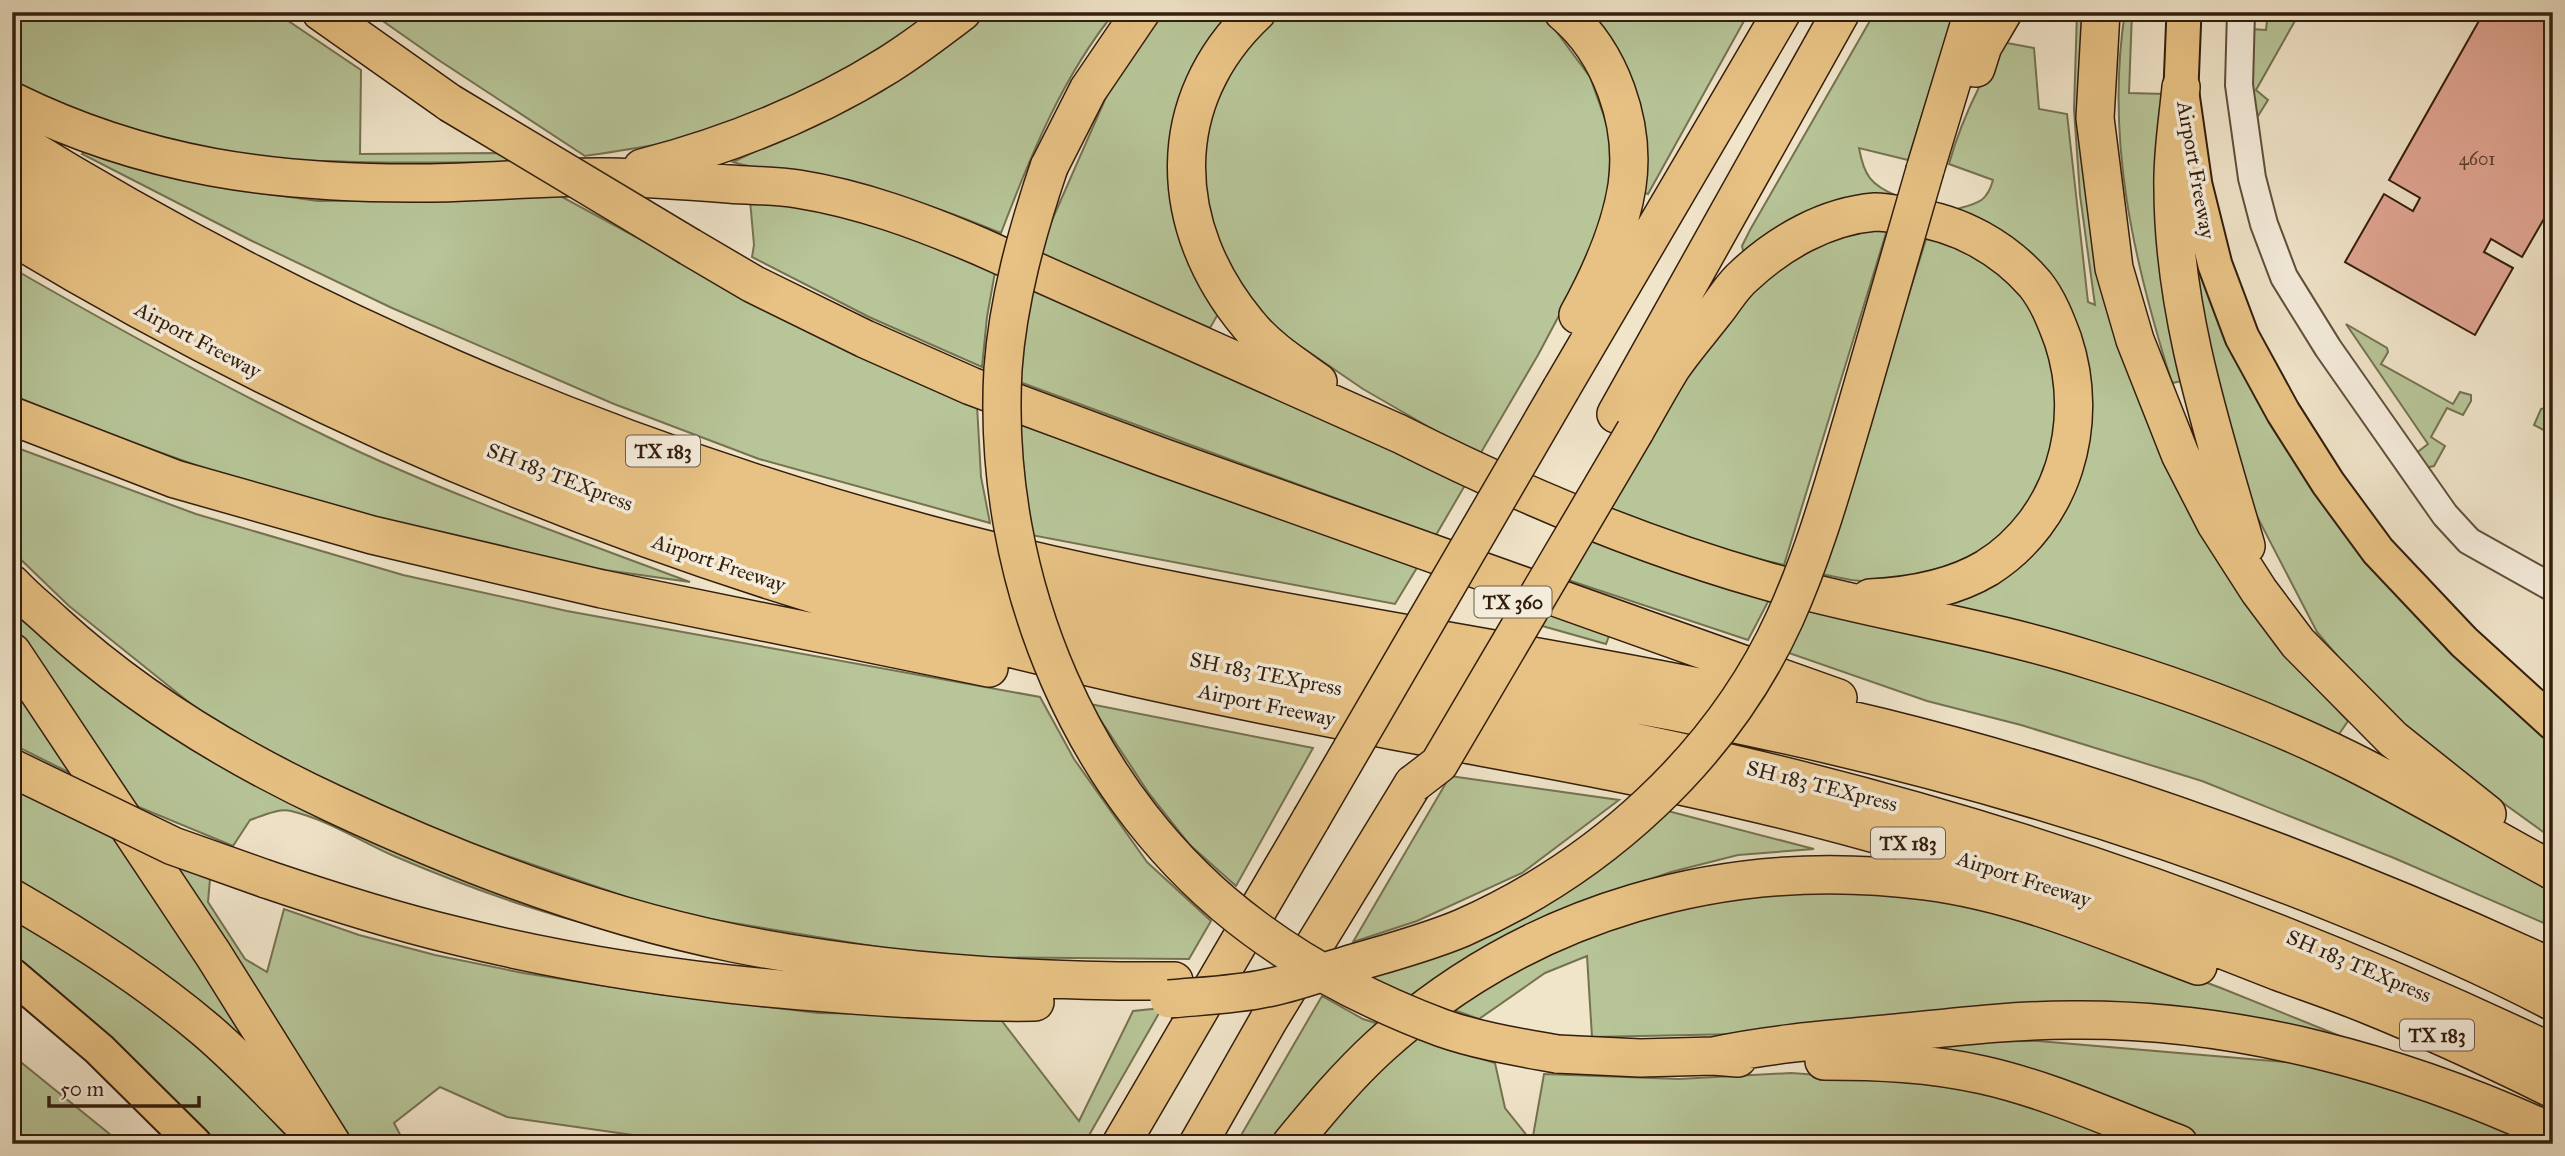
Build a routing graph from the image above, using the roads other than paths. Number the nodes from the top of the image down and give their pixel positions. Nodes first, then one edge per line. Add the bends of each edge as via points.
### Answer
1 (299, 12) edge
2 (321, 12) edge
3 (962, 12) edge
4 (1141, 12) edge
5 (1257, 12) edge
6 (1563, 12) edge
7 (1782, 12) edge
8 (1842, 12) edge
9 (1973, 12) edge
10 (2003, 12) edge
11 (2101, 12) edge
12 (2184, 12) edge
13 (2241, 12) edge
14 (400, 70) junction
15 (2181, 87) junction
16 (12, 101) edge
17 (1941, 116) junction
18 (12, 138) edge
19 (12, 177) edge
20 (606, 177) junction
21 (12, 206) edge
22 (12, 236) edge
23 (1552, 385) junction
24 (12, 416) edge
25 (1624, 426) junction
26 (1400, 434) junction
27 (12, 584) edge
28 (2553, 588) edge
29 (2259, 591) junction
30 (1830, 598) junction
31 (12, 652) edge
32 (1276, 708) junction
33 (2553, 723) edge
34 (2013, 763) junction
35 (12, 768) edge
36 (2553, 861) edge
37 (2553, 871) edge
38 (12, 898) edge
39 (2553, 968) edge
40 (12, 975) edge
41 (2318, 987) junction
42 (1029, 991) junction
43 (2553, 1002) edge
44 (2553, 1053) edge
45 (1713, 1056) junction
46 (2553, 1089) edge
47 (2553, 1133) edge
48 (195, 1144) edge
49 (322, 1144) edge
50 (332, 1144) edge
51 (1121, 1144) edge
52 (1198, 1144) edge
53 (1291, 1144) edge
54 (2179, 1144) edge

1 - 14 highway
2 - 14 highway
3 - 20 highway via 890,64 768,128 702,152
4 - 45 highway, bridge via 1088,90 1049,167 1030,223 1003,367 1002,436 1025,582 1074,714 1151,829 1201,883 1253,927 1312,967 1378,1002 1499,1044 1557,1054
5 - 26 highway via 1221,53 1190,119 1185,176 1201,249 1223,292 1249,327 1291,363
6 - 23 highway via 1608,70 1626,127 1628,166 1608,255
7 - 23 highway, TX 360
8 - 25 highway, TX 360
9 - 17 highway
10 - 17 highway via 1983,46 1972,82
11 - 29 highway via 2095,118 2114,268 2135,340 2180,454 2216,524
12 - 15 main road, Airport Freeway
13 - 28 lane via 2239,85 2252,178 2284,277 2445,515 2469,541
14 - 34 highway, bridge via 753,284 971,386
15 - 29 highway via 2172,186 2184,317 2204,404
15 - 33 main road, Airport Freeway via 2194,185 2215,265 2242,338 2283,412 2378,551 2464,642
16 - 20 highway via 102,139 169,159 246,174 422,183
17 - 42 highway, bridge via 1838,468 1797,590 1770,649 1721,724 1633,820 1524,897 1458,929 1303,978 1267,988 1169,999
18 - 34 highway, TX 183 via 151,219 355,324 552,409 827,506 1075,570 1776,704
19 - 43 highway, SH 183 TEXpress via 172,269 327,347 502,424 691,496 916,565 1052,599 1672,711 1983,784 2266,876 2442,948
20 - 26 highway via 797,189 918,220
21 - 44 highway, SH 183 TEXpress via 155,289 309,368 477,445 669,520 956,607 1164,654 1707,757 1922,811 2219,909 2402,982
22 - 32 highway, Airport Freeway / TX 183 via 156,319 320,403 453,463 620,529 917,624
23 - 51 highway, TX 360, bridge via 1479,530
24 - 32 highway via 175,480 372,535 602,589 1119,696
25 - 30 highway via 1742,277 1779,247 1813,229 1877,212 1917,218 1951,226 2011,261 2036,285 2055,317 2075,388 2074,428 2055,492 2017,544 1959,582 1917,594
25 - 52 highway, TX 360
26 - 30 highway via 1615,532
27 - 42 highway via 81,648 147,699 213,741 296,786 460,860 612,911 733,943 954,974
29 - 36 highway via 2298,643 2393,739
30 - 37 highway via 2087,659 2245,714 2350,761
31 - 50 highway via 228,977
32 - 41 highway, Airport Freeway / TX 183 via 1667,783 1815,818 2059,889
34 - 39 highway, TX 183 via 2171,813 2329,871
35 - 42 highway, bridge via 173,846 266,880 453,935 557,958 665,976 948,1002
38 - 49 highway via 161,994 243,1064
40 - 48 main road via 99,1049
41 - 46 highway, Airport Freeway / TX 183 via 2374,1007
41 - 53 highway via 2252,987 2059,914 1925,881 1800,875 1705,884 1644,899 1568,926 1502,957 1438,998 1380,1046
45 - 47 highway via 1763,1046 1998,1023 2165,1024 2263,1038 2372,1066
45 - 54 highway via 1872,1061 1964,1071 2020,1085

